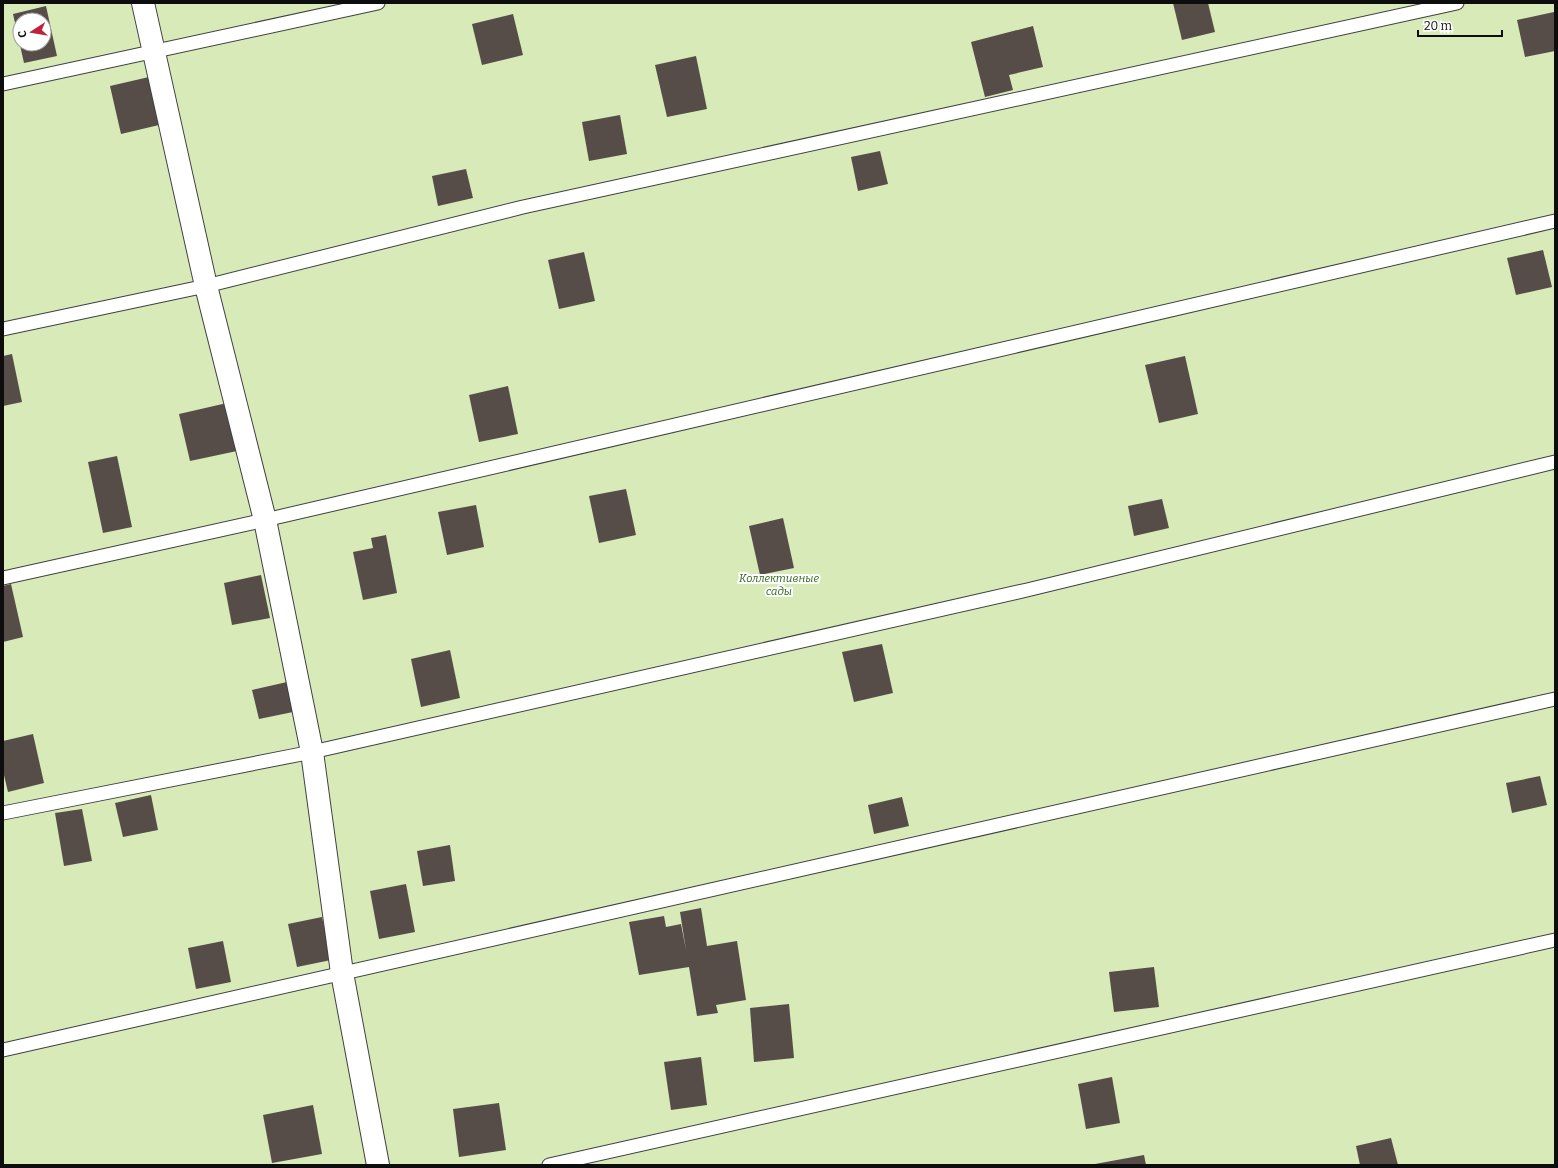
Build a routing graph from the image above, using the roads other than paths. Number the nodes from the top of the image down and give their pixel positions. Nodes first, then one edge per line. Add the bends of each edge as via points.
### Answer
1 (143, 3) edge
2 (378, 3) edge
3 (1457, 3) edge
4 (154, 51) junction
5 (3, 84) edge
6 (1555, 221) edge
7 (206, 286) junction
8 (3, 329) edge
9 (1555, 462) edge
10 (265, 520) junction
11 (3, 578) edge
12 (1555, 699) edge
13 (312, 752) junction
14 (3, 813) edge
15 (1555, 940) edge
16 (342, 973) junction
17 (3, 1050) edge
18 (378, 1165) edge
19 (549, 1165) edge

1 - 4 street
2 - 4 lane
3 - 7 lane via 523,207
4 - 5 lane
4 - 7 street
6 - 10 lane
7 - 8 lane
7 - 10 street
9 - 13 lane via 1027,590
10 - 11 lane
10 - 13 street
12 - 16 lane
13 - 14 lane
13 - 16 street
15 - 19 lane
16 - 17 lane
16 - 18 street

